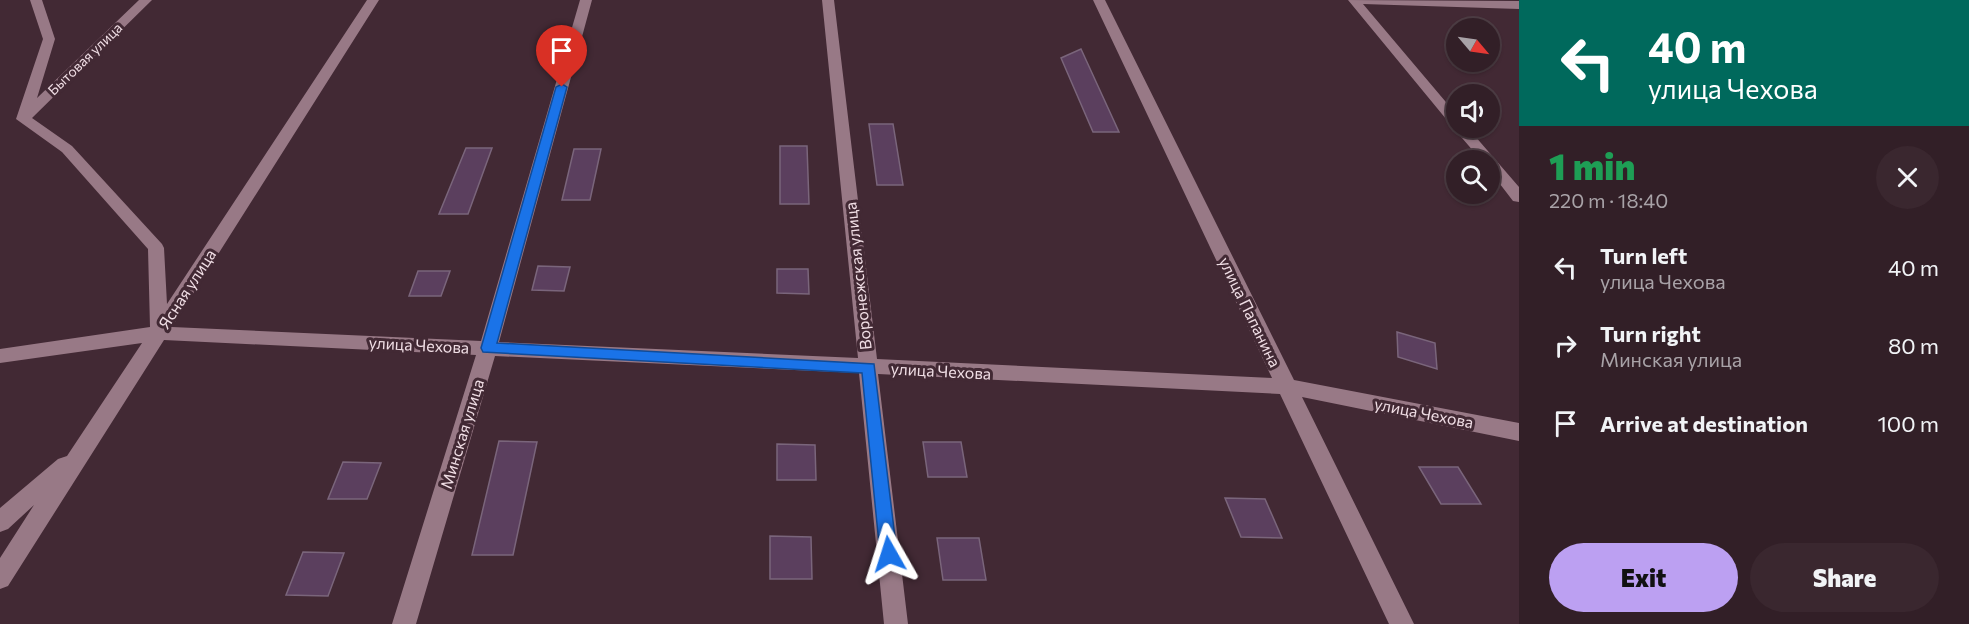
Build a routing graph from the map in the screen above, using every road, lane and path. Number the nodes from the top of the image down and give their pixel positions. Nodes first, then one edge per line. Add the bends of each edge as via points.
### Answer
1 (36, 0) edge
2 (146, 0) edge
3 (373, 0) edge
4 (586, 0) edge
5 (828, 0) edge
6 (1099, 0) edge
7 (1354, 0) edge
8 (1361, 0) edge
9 (1505, 4) junction
10 (1519, 5) edge
11 (1519, 17) edge
12 (1446, 110) edge
13 (23, 119) junction
14 (1469, 138) edge
15 (1480, 150) edge
16 (1500, 171) edge
17 (1512, 181) edge
18 (1519, 197) edge
19 (159, 333) junction
20 (488, 348) junction
21 (0, 356) edge
22 (868, 368) junction
23 (1285, 386) junction
24 (1519, 432) edge
25 (83, 450) junction
26 (0, 522) edge
27 (0, 578) edge
28 (404, 624) edge
29 (896, 624) edge
30 (1402, 624) edge

1 - 13 street via 49,39
2 - 13 street, Бытовая улица
3 - 19 street, Ясная улица
4 - 20 street, Минская улица
5 - 22 street, Воронежская улица
6 - 23 street, улица Папанина
7 - 12 street
8 - 9 street
9 - 10 street
9 - 11 street
13 - 19 street via 67,149 156,248
14 - 15 street
16 - 17 street
17 - 18 street
19 - 20 street, улица Чехова
19 - 21 street, улица Чехова
19 - 25 street, Ясная улица
20 - 22 street, улица Чехова
20 - 28 street, Минская улица
22 - 23 street, улица Чехова
22 - 29 street, Воронежская улица
23 - 24 street, улица Чехова
23 - 30 street, улица Папанина
25 - 26 street
25 - 27 street, Ясная улица

